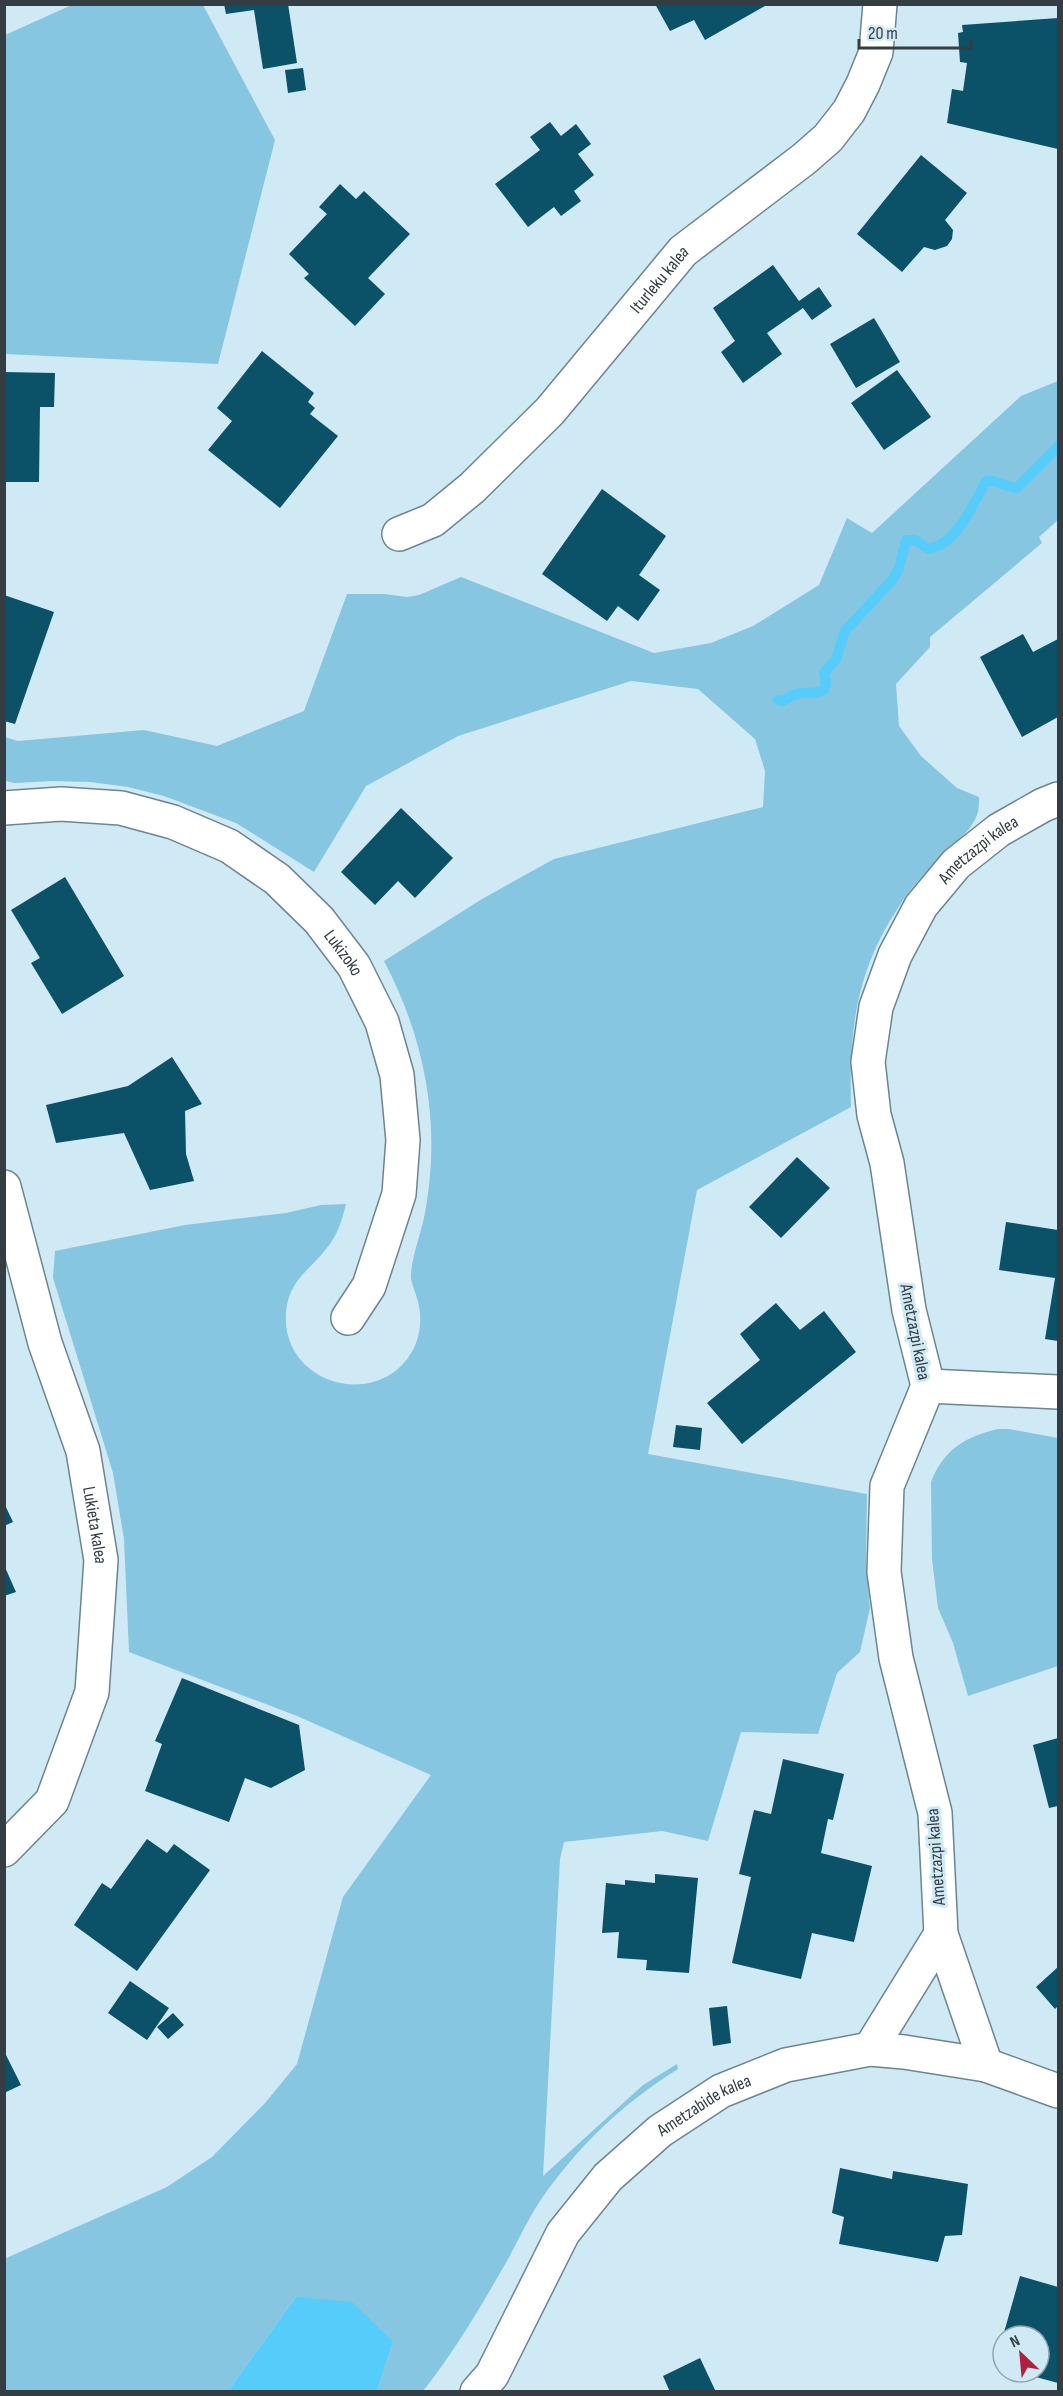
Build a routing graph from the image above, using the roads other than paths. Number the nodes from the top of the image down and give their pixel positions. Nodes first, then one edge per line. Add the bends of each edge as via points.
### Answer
1 (880, 4) edge
2 (399, 534) dead end
3 (1059, 799) edge
4 (4, 808) edge
5 (4, 1187) edge
6 (348, 1318) dead end
7 (928, 1386) junction
8 (1059, 1392) edge
9 (4, 1850) edge
10 (941, 1934) junction
11 (870, 2049) junction
12 (986, 2065) junction
13 (1059, 2091) edge
14 (477, 2391) edge

1 - 2 street, Iturleku kalea via 876,52 849,111 828,138 683,251 550,411 472,488 433,520
3 - 7 street, Ametzazpi kalea via 999,830 956,864 921,906 894,955 876,1007 868,1062 874,1115 887,1163 909,1310
4 - 6 street, Lukizoko via 61,804 121,808 173,822 229,846 278,879 319,920 354,966 382,1022 397,1075 403,1140 399,1194 369,1286
5 - 9 street, Lukieta kalea via 45,1343 83,1451 101,1560 92,1692 52,1801
7 - 8 street
7 - 10 street, Ametzazpi kalea via 887,1486 884,1572 896,1658 935,1813
10 - 11 street
10 - 12 street, Ametzazpi kalea
11 - 12 street, Ametzabide kalea
11 - 14 street, Ametzabide kalea via 786,2065 721,2091 660,2130 608,2176 563,2233 492,2375
12 - 13 street, Ametzabide kalea

